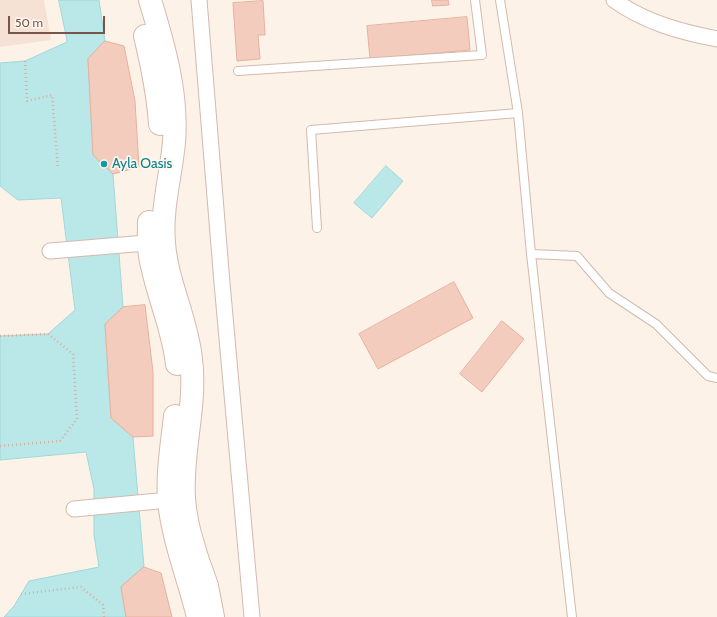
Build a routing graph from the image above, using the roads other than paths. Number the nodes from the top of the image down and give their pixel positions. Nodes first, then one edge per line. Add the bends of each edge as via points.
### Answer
1 (135, 0) edge
2 (150, 0) edge
3 (200, 0) edge
4 (475, 0) edge
5 (500, 0) edge
6 (614, 0) edge
7 (717, 39) edge
8 (238, 71) dead end
9 (518, 112) junction
10 (317, 228) dead end
11 (148, 243) junction
12 (50, 251) dead end
13 (531, 254) junction
14 (717, 378) edge
15 (170, 500) junction
16 (74, 509) dead end
17 (198, 617) edge
18 (213, 617) edge
19 (252, 617) edge
20 (572, 617) edge

1 - 11 street via 151,58 159,102 159,148
2 - 11 street via 168,64 174,104 174,141 163,221
3 - 19 street
4 - 8 lane via 482,55
5 - 9 lane
6 - 7 street via 654,22 686,33
9 - 10 lane via 311,130
9 - 13 lane
11 - 12 street
11 - 15 street via 153,272 174,344 178,374 169,468
13 - 14 lane via 577,256 609,293 656,324 708,376
13 - 20 lane
15 - 16 street
15 - 17 street via 174,527
15 - 18 street via 192,542

